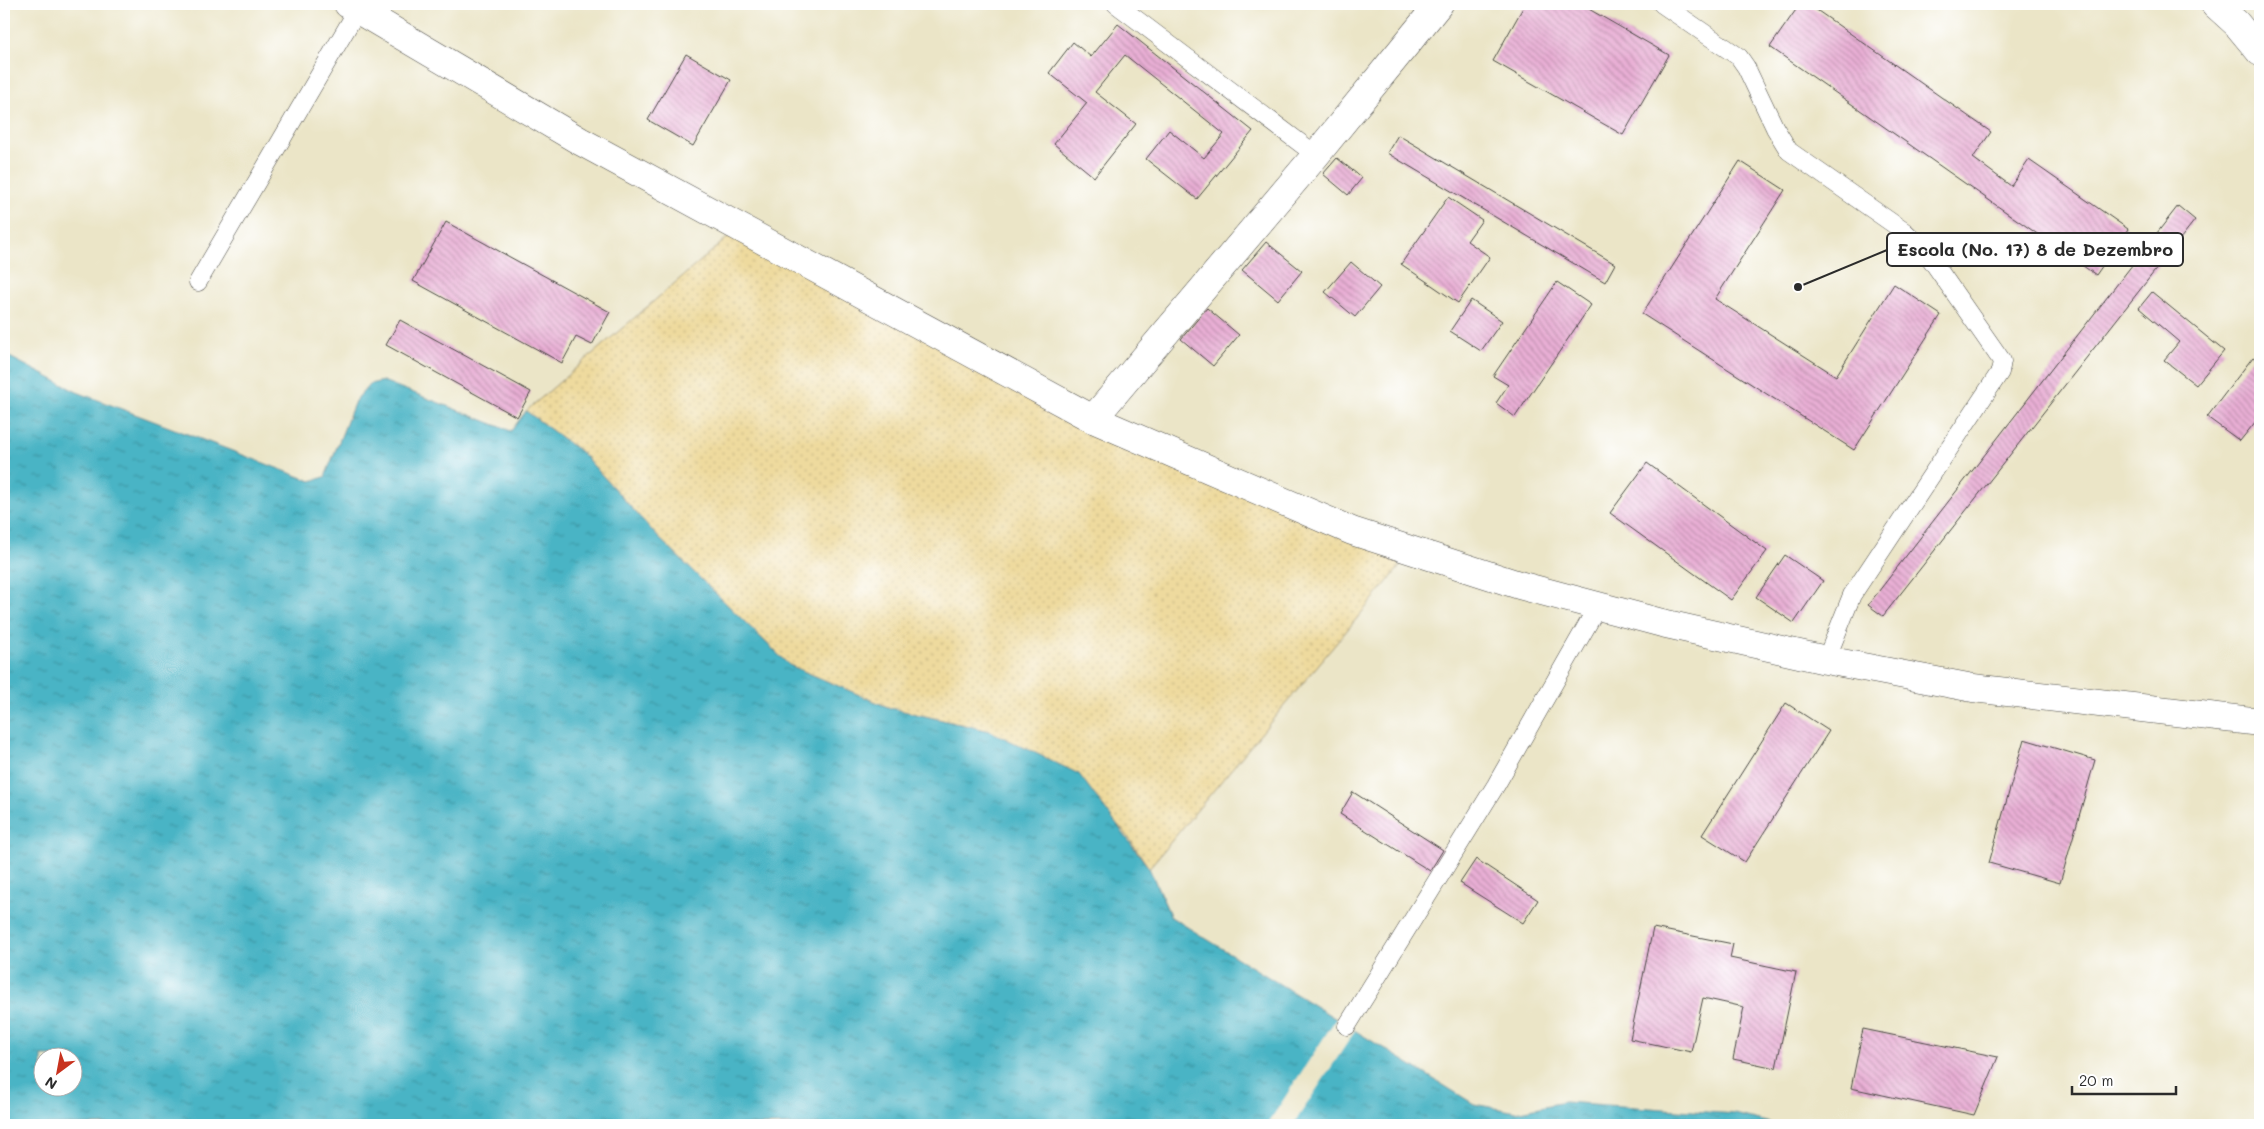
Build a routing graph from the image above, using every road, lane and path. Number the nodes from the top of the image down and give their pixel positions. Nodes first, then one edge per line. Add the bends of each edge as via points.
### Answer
1 (1116, 4) edge
2 (1439, 4) edge
3 (1662, 4) edge
4 (2215, 4) edge
5 (353, 6) edge
6 (2260, 52) edge
7 (1316, 155) junction
8 (198, 282) dead end
9 (1093, 419) junction
10 (1598, 606) junction
11 (1826, 660) junction
12 (2260, 722) edge
13 (1347, 1026) dead end

1 - 7 lane
2 - 7 street
3 - 11 lane via 1739,57 1789,151 1905,232 1926,252 2002,361 2000,372 1852,595
4 - 6 street
5 - 8 lane
5 - 9 street via 580,141
7 - 9 street
9 - 10 street via 1352,531 1519,585
10 - 11 street
10 - 13 lane via 1496,785
11 - 12 street via 1973,688

